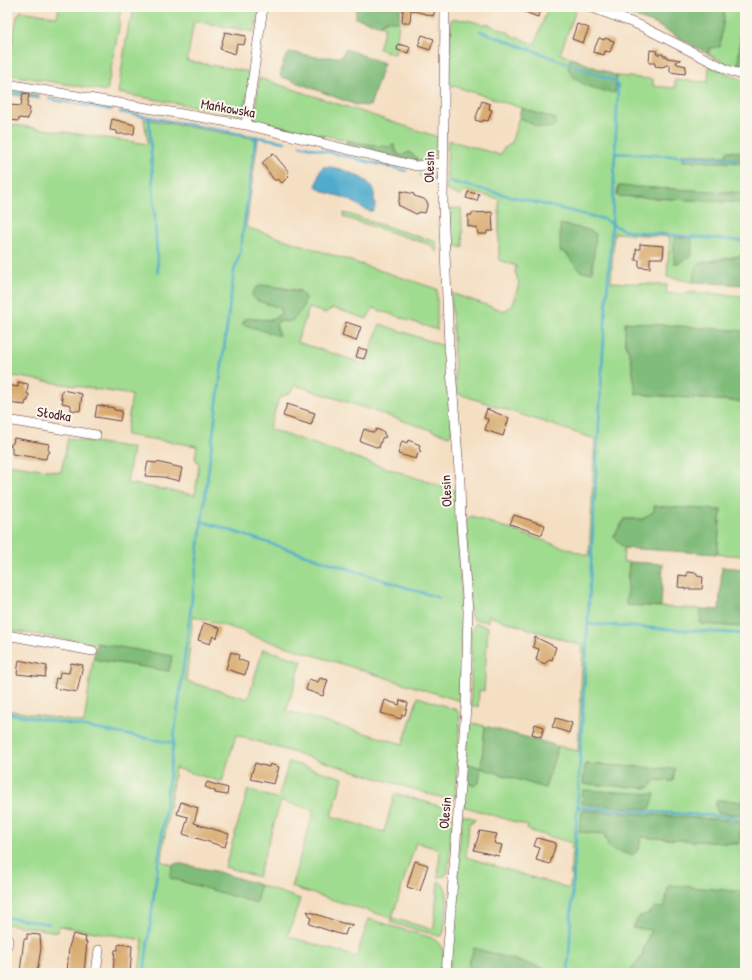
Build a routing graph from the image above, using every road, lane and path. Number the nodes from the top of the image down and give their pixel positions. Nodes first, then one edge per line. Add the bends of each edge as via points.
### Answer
1 (263, 7) edge
2 (445, 7) edge
3 (590, 7) edge
4 (745, 76) edge
5 (7, 84) edge
6 (246, 125) junction
7 (442, 163) junction
8 (7, 420) edge
9 (96, 435) dead end
10 (7, 635) edge
11 (93, 651) dead end
12 (99, 950) dead end
13 (96, 973) edge
14 (446, 973) edge

1 - 6 street
2 - 7 street, Olesin
3 - 4 street via 639,25
5 - 6 street, Mańkowska
6 - 7 street, Mańkowska via 416,166
7 - 14 street, Olesin via 449,345 468,611 466,708
8 - 9 street, Słodka
10 - 11 street
12 - 13 street

